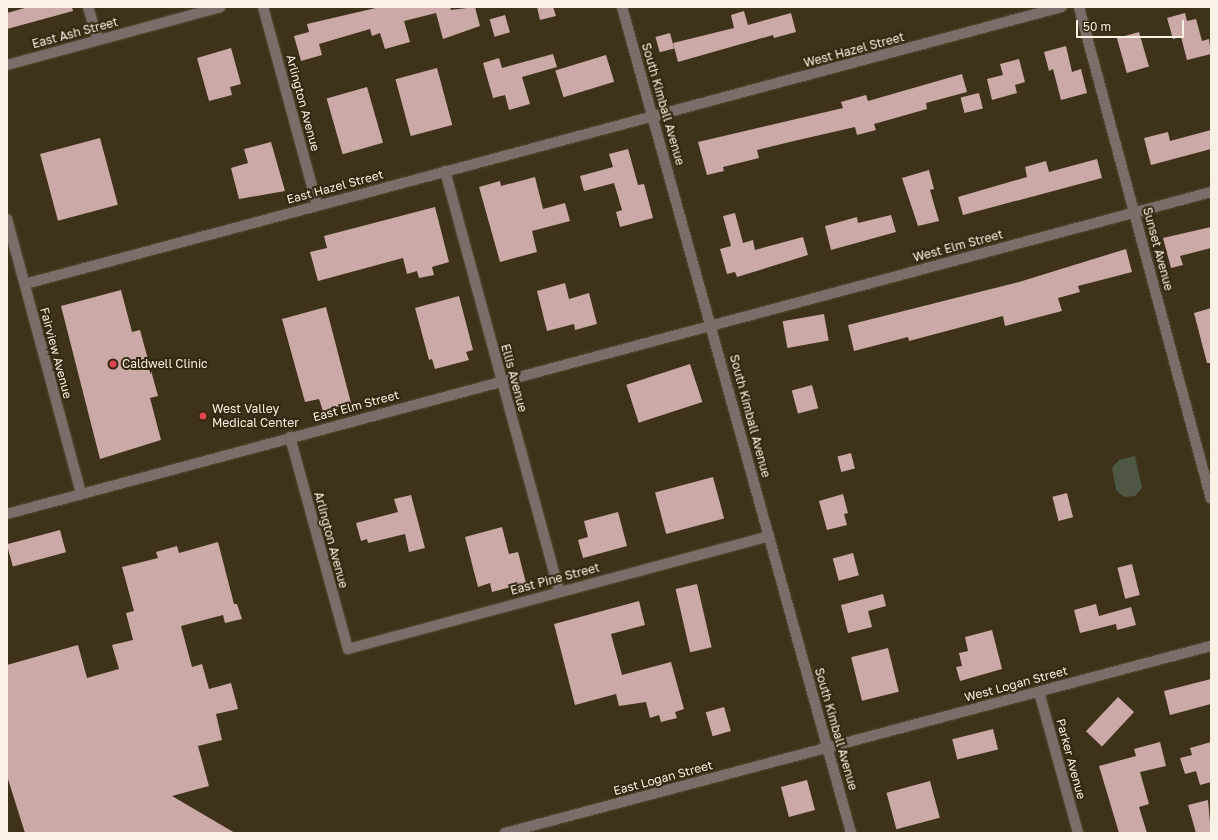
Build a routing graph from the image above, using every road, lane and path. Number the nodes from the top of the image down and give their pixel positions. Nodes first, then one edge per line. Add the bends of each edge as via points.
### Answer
1 (88, 7) edge
2 (220, 7) edge
3 (263, 7) edge
4 (622, 7) edge
5 (1062, 7) edge
6 (1079, 7) edge
7 (98, 40) junction
8 (7, 65) edge
9 (653, 117) junction
10 (445, 171) junction
11 (1211, 192) edge
12 (317, 205) junction
13 (1134, 212) junction
14 (7, 219) edge
15 (25, 284) junction
16 (712, 326) junction
17 (501, 380) junction
18 (290, 437) junction
19 (81, 494) junction
20 (1211, 499) edge
21 (7, 514) edge
22 (769, 536) junction
23 (559, 592) junction
24 (1211, 646) edge
25 (348, 649) joint
26 (1039, 692) junction
27 (828, 748) junction
28 (505, 833) edge
29 (851, 833) edge
30 (1078, 833) edge

1 - 7 street
2 - 7 street, East Ash Street
3 - 12 street, Arlington Avenue
4 - 9 street, South Kimball Avenue
5 - 9 street, West Hazel Street
6 - 13 street, Sunset Avenue
7 - 8 street, East Ash Street
9 - 10 street, East Hazel Street
9 - 16 street, South Kimball Avenue
10 - 12 street, East Hazel Street
10 - 17 street, Ellis Avenue
11 - 13 street, West Elm Street
12 - 15 street, East Hazel Street
13 - 16 street, West Elm Street
13 - 20 street, Sunset Avenue
14 - 15 street, Fairview Avenue
15 - 19 street, Fairview Avenue
16 - 17 street, East Elm Street
16 - 22 street, South Kimball Avenue
17 - 18 street, East Elm Street
17 - 23 street, Ellis Avenue
18 - 19 street, East Elm Street
18 - 25 street, Arlington Avenue
19 - 21 street, East Elm Street
22 - 23 street, East Pine Street
22 - 27 street, South Kimball Avenue
23 - 25 street, East Pine Street
24 - 26 street, West Logan Street
26 - 27 street, West Logan Street
26 - 30 street, Parker Avenue
27 - 28 street, East Logan Street
27 - 29 street, South Kimball Avenue

